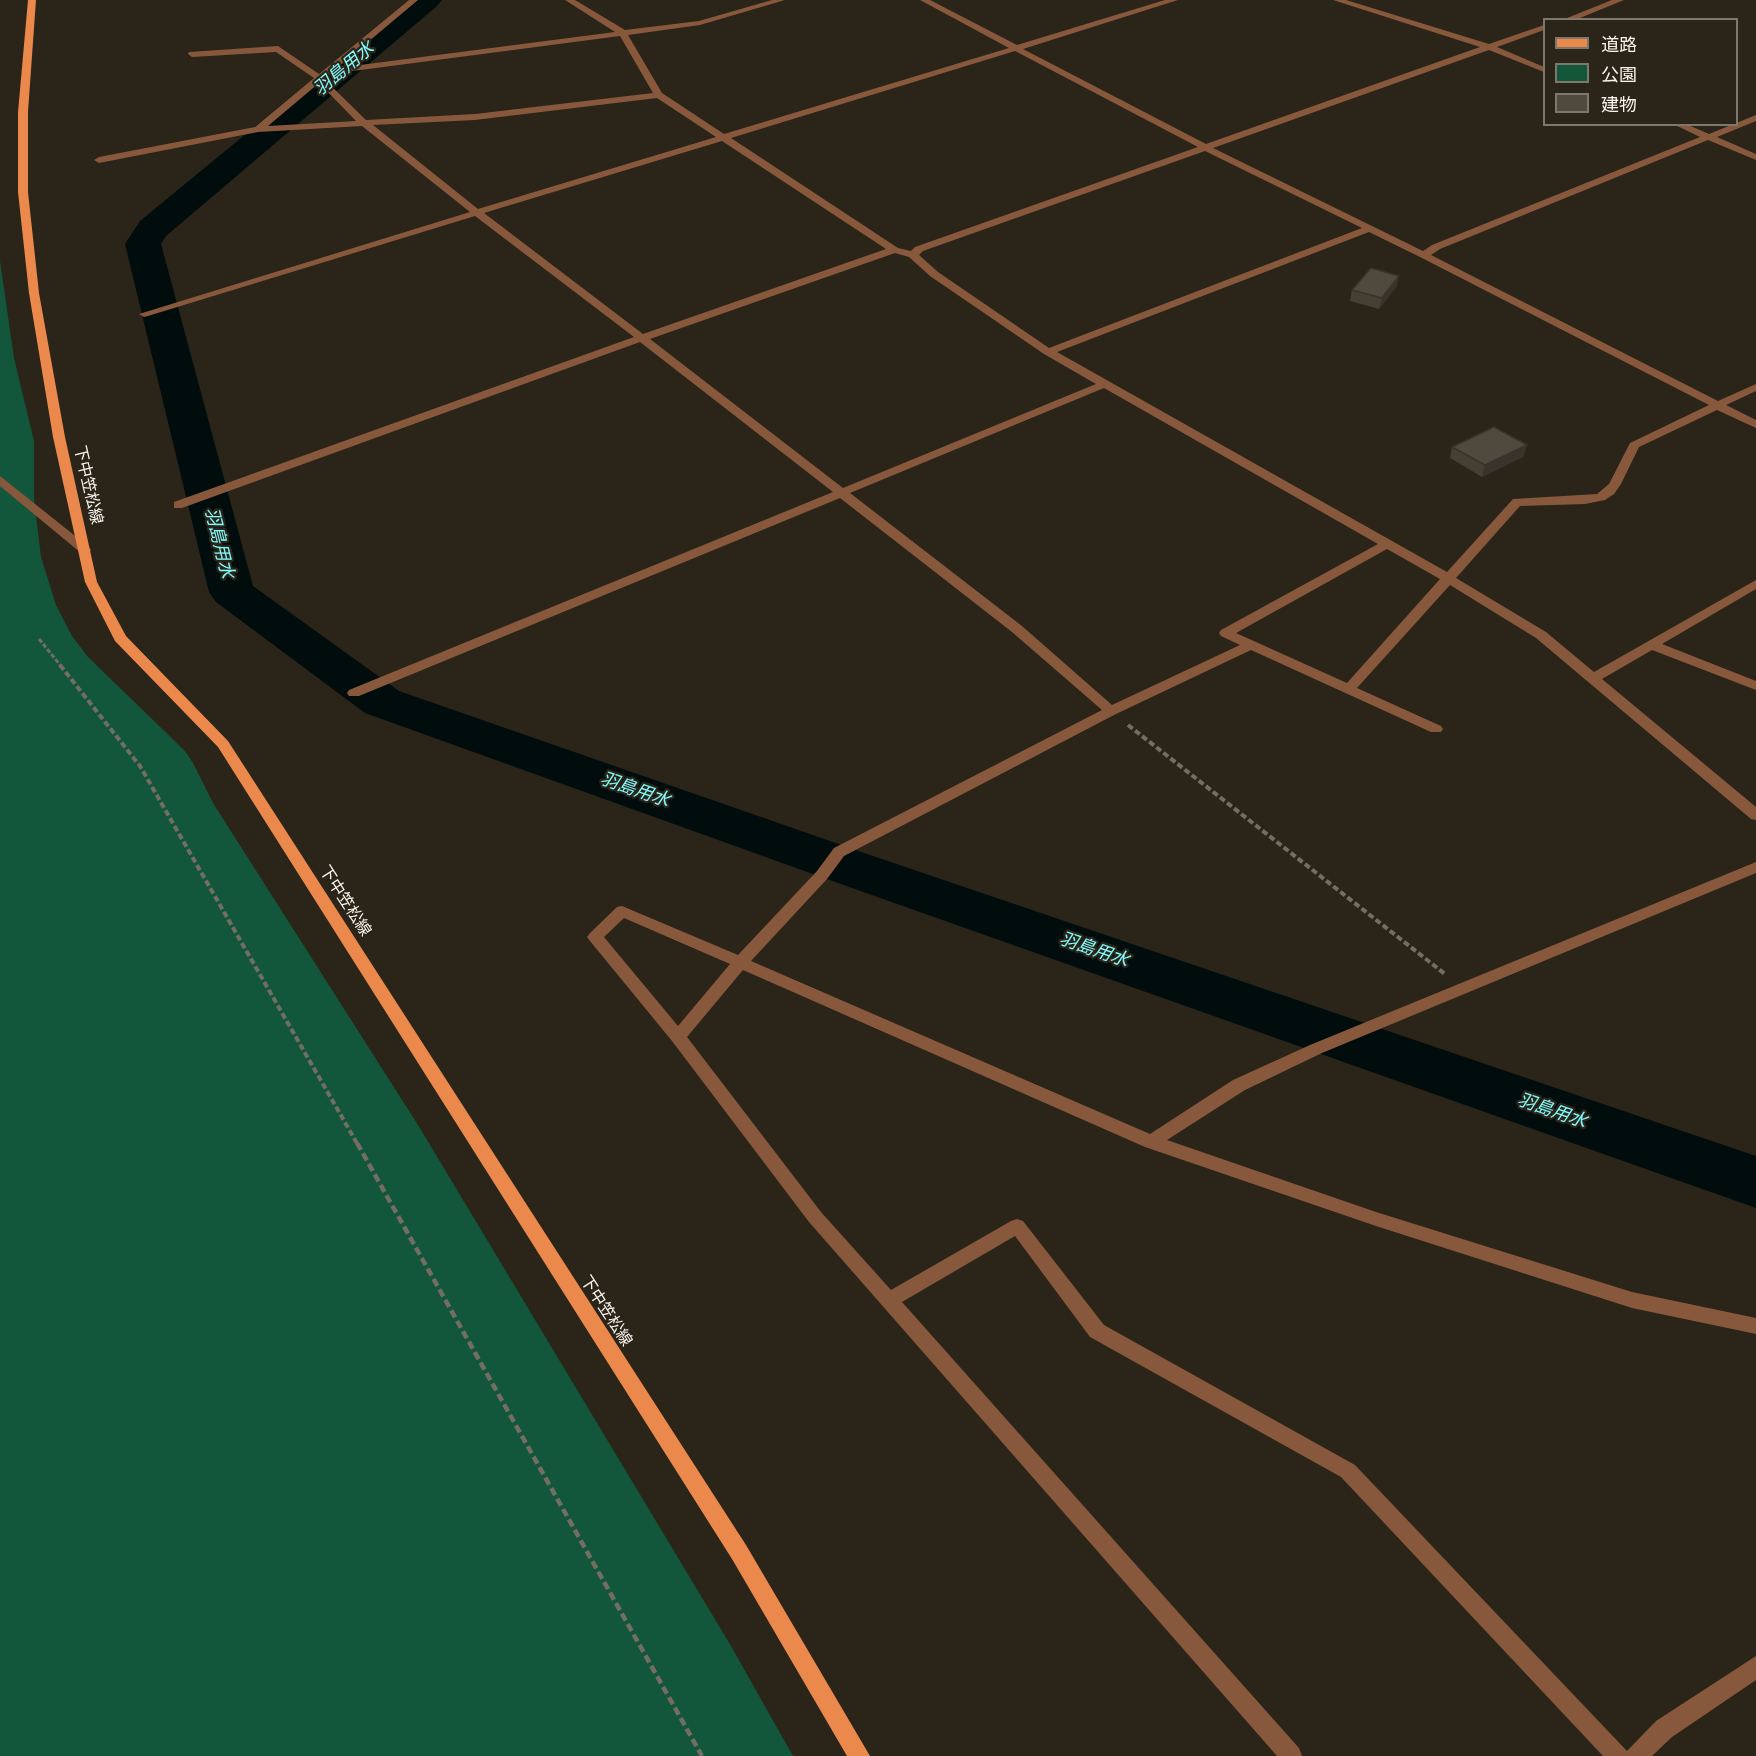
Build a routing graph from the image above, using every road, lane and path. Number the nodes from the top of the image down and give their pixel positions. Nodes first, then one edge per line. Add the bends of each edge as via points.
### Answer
1 (32, 0) edge
2 (414, 0) edge
3 (569, 0) edge
4 (781, 0) edge
5 (924, 0) edge
6 (1174, 0) edge
7 (1337, 0) edge
8 (1620, 0) edge
9 (1571, 18) edge
10 (1543, 28) edge
11 (623, 33) junction
12 (1014, 47) junction
13 (1490, 47) junction
14 (192, 54) dead end
15 (1543, 69) edge
16 (322, 75) junction
17 (659, 95) junction
18 (1756, 118) edge
19 (365, 124) junction
20 (1738, 125) edge
21 (1682, 126) edge
22 (1736, 126) edge
23 (259, 129) junction
24 (724, 137) junction
25 (1708, 137) junction
26 (1205, 147) junction
27 (1756, 157) edge
28 (99, 160) dead end
29 (476, 212) junction
30 (1368, 229) junction
31 (894, 250) junction
32 (913, 255) junction
33 (1424, 255) junction
34 (144, 314) dead end
35 (642, 339) junction
36 (1048, 352) junction
37 (1103, 385) junction
38 (1756, 387) edge
39 (1719, 406) junction
40 (1756, 425) edge
41 (0, 480) edge
42 (843, 494) junction
43 (178, 505) dead end
44 (1387, 544) junction
45 (85, 550) junction
46 (1449, 579) junction
47 (1756, 584) edge
48 (39, 639) dead end
49 (1251, 645) junction
50 (1652, 645) junction
51 (1592, 679) junction
52 (1756, 686) edge
53 (1348, 690) junction
54 (354, 693) dead end
55 (1111, 711) junction
56 (1436, 729) dead end
57 (1756, 815) edge
58 (1756, 867) edge
59 (739, 964) junction
60 (1464, 989) junction
61 (678, 1037) junction
62 (1151, 1142) junction
63 (889, 1300) junction
64 (1756, 1326) edge
65 (1756, 1667) edge
66 (702, 1756) edge
67 (859, 1756) edge
68 (1291, 1756) edge
69 (1618, 1756) edge
70 (1636, 1756) edge

1 - 45 main road, 下中笠松線 via 23,112 23,192 38,315 59,437
2 - 16 street
3 - 11 street
4 - 11 street via 700,23
5 - 12 street
6 - 12 street
7 - 13 street
8 - 9 street
10 - 13 street
11 - 16 street
11 - 17 street
12 - 24 street
12 - 26 street
13 - 15 street
13 - 26 street
14 - 16 street via 278,49
16 - 19 street via 331,90
16 - 23 street
17 - 19 street via 476,117
17 - 24 street
18 - 20 street
19 - 23 street
19 - 29 street
21 - 25 street
22 - 25 street
23 - 28 street
24 - 29 street
24 - 31 street
25 - 27 street
25 - 33 street
26 - 30 street
26 - 32 street via 919,249
29 - 34 street
29 - 35 street
30 - 33 street
30 - 36 street
31 - 32 street
31 - 35 street
32 - 36 street via 934,274
33 - 39 street
35 - 42 street
35 - 43 street
36 - 37 street
37 - 42 street
37 - 44 street
38 - 39 street
39 - 40 street
39 - 46 street via 1634,444 1615,484 1601,497 1517,502
41 - 45 street
42 - 54 street
42 - 55 street via 1017,629
44 - 46 street
44 - 49 street via 1226,633
45 - 67 main road, 下中笠松線 via 91,582 120,638 223,744 739,1552
46 - 51 street via 1541,635
46 - 53 street
47 - 50 street
48 - 66 path via 140,766 436,1280
49 - 53 street
49 - 55 street
50 - 51 street
50 - 52 street
51 - 57 street
53 - 56 street
55 - 59 street via 839,852
55 - 60 path
58 - 60 street
59 - 61 street
59 - 61 street via 622,911 594,937
59 - 62 street
60 - 62 street via 1239,1085
61 - 63 street via 815,1217
62 - 64 street via 1632,1300
63 - 68 street
63 - 69 street via 1017,1226 1097,1331 1348,1471
65 - 70 street via 1664,1729

